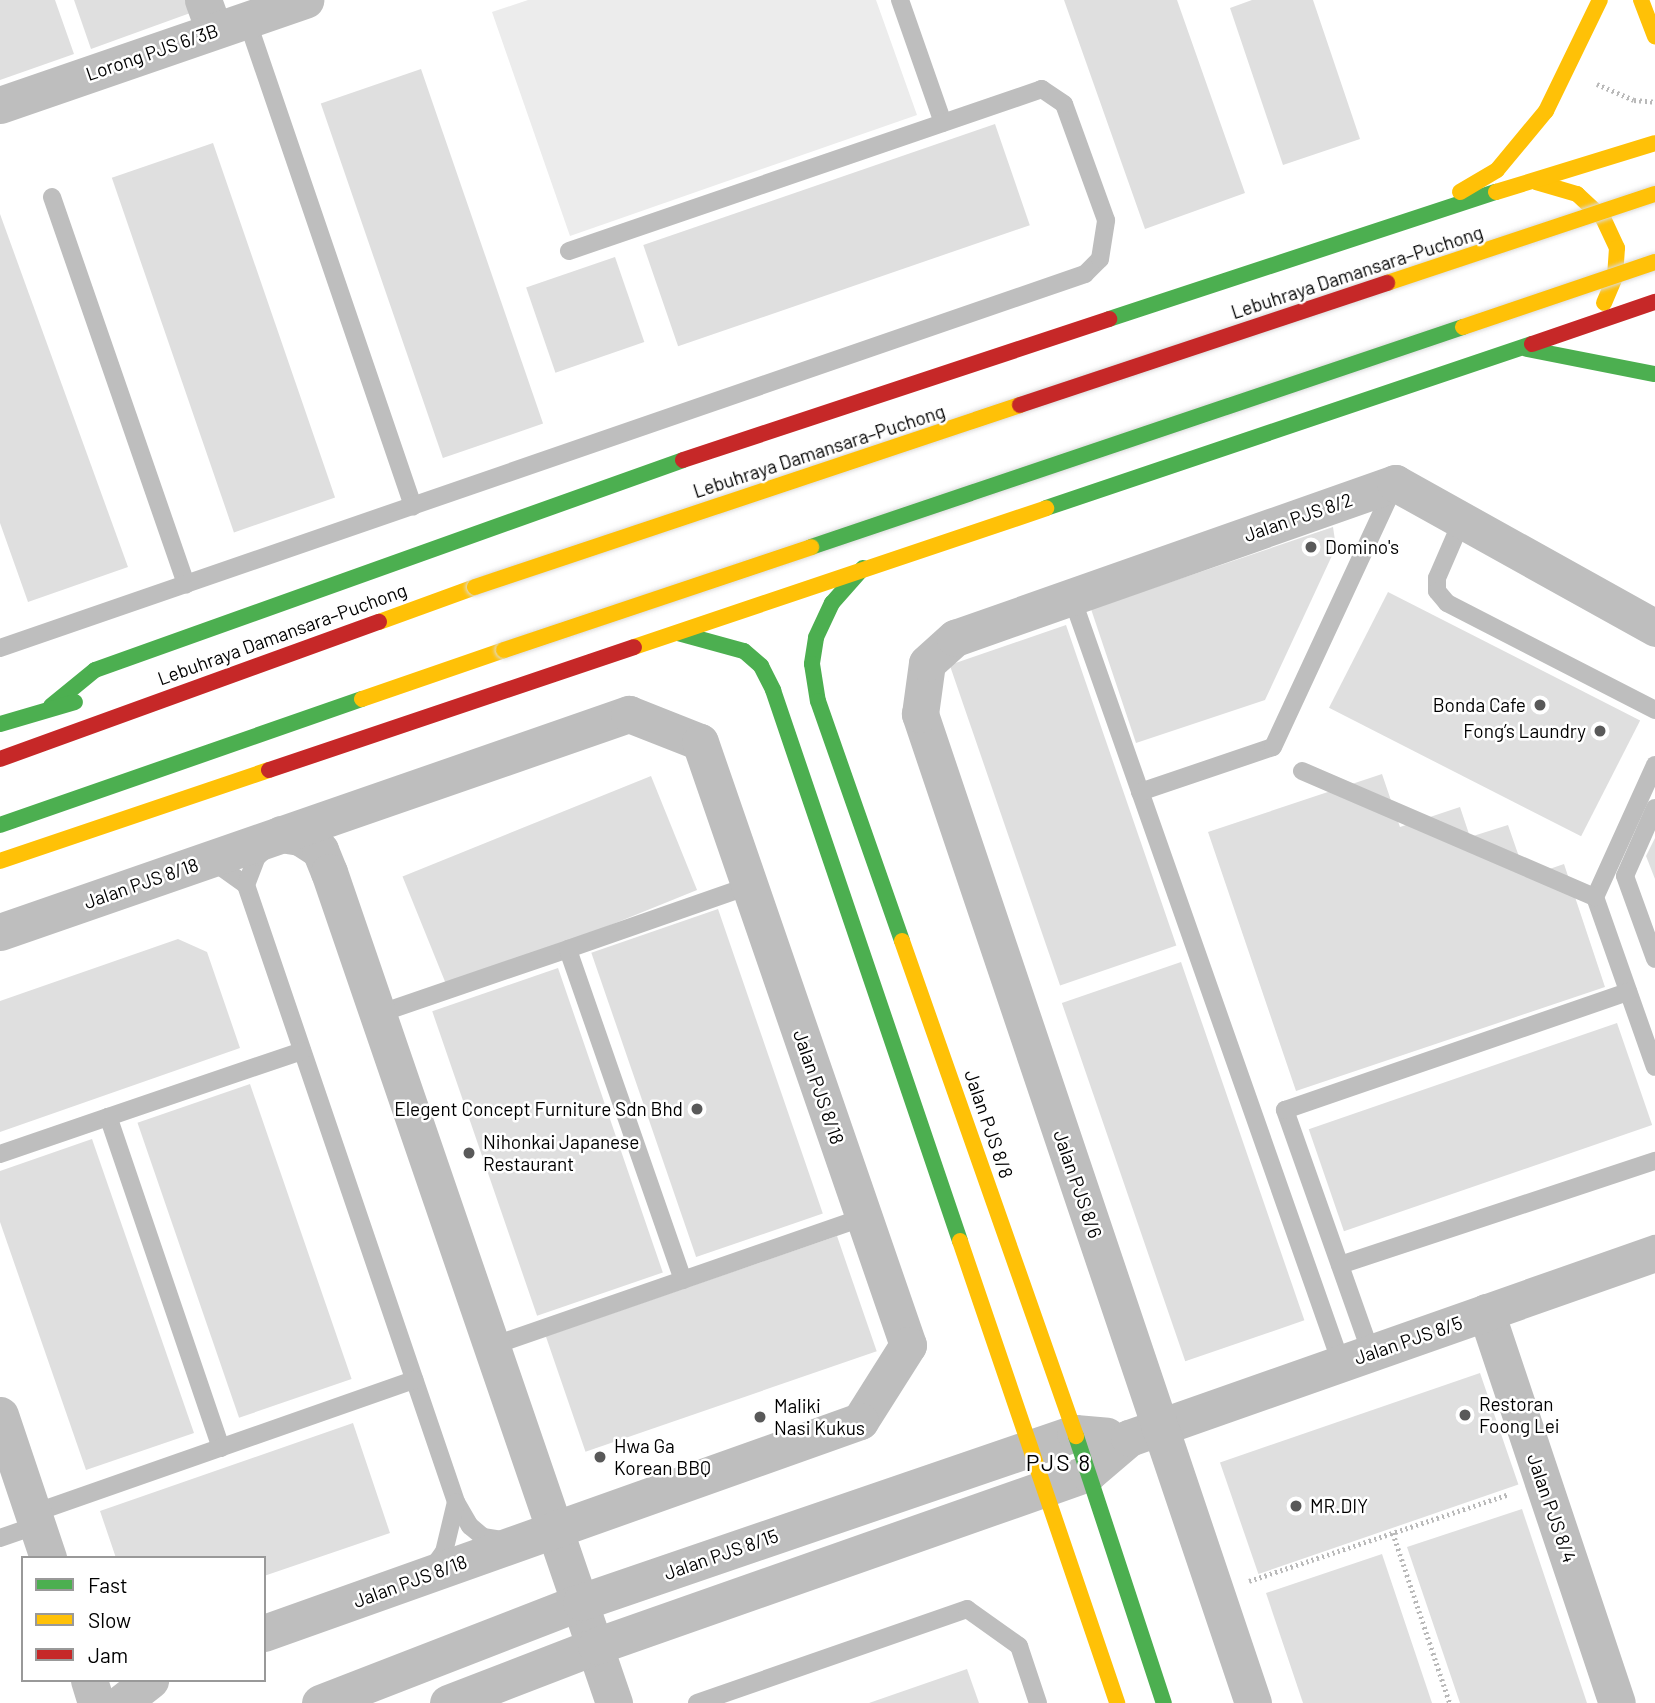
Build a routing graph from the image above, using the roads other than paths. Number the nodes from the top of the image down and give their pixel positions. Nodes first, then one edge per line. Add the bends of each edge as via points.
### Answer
1 (305, 0) edge
2 (900, 0) edge
3 (1601, 0) edge
4 (1641, 0) edge
5 (221, 17) edge
6 (1655, 36) edge
7 (0, 105) edge
8 (943, 123) junction
9 (1655, 143) edge
10 (1536, 182) junction
11 (1655, 194) edge
12 (52, 197) dead end
13 (1422, 215) junction
14 (569, 251) dead end
15 (1655, 262) edge
16 (1655, 302) edge
17 (1576, 331) junction
18 (1522, 348) junction
19 (1655, 374) edge
20 (1395, 483) junction
21 (412, 506) junction
22 (1463, 518) junction
23 (863, 568) junction
24 (186, 584) junction
25 (1072, 595) junction
26 (1655, 628) edge
27 (678, 633) junction
28 (0, 648) edge
29 (928, 663) joint
30 (246, 668) junction
31 (142, 689) dead end
32 (90, 699) dead end
33 (51, 706) junction
34 (1655, 710) edge
35 (0, 724) edge
36 (0, 759) edge
37 (1655, 765) edge
38 (1302, 771) dead end
39 (1140, 792) junction
40 (397, 795) junction
41 (1655, 808) edge
42 (0, 825) edge
43 (281, 834) junction
44 (210, 859) junction
45 (0, 860) edge
46 (329, 872) junction
47 (246, 885) junction
48 (749, 886) junction
49 (1595, 897) junction
50 (0, 932) edge
51 (568, 949) junction
52 (1655, 959) edge
53 (1628, 992) junction
54 (378, 1014) junction
55 (302, 1051) junction
56 (1655, 1068) edge
57 (108, 1117) junction
58 (0, 1154) edge
59 (1655, 1161) edge
60 (864, 1217) junction
61 (1655, 1253) edge
62 (1340, 1265) junction
63 (683, 1280) junction
64 (1486, 1312) junction
65 (492, 1346) junction
66 (1356, 1358) junction
67 (414, 1380) junction
68 (0, 1415) edge
69 (1145, 1432) junction
70 (1075, 1433) junction
71 (221, 1448) junction
72 (1032, 1448) junction
73 (1088, 1473) junction
74 (1044, 1486) junction
75 (456, 1502) junction
76 (40, 1532) edge
77 (540, 1535) junction
78 (0, 1538) edge
79 (419, 1578) junction
80 (581, 1602) junction
81 (266, 1632) edge
82 (596, 1646) junction
83 (90, 1682) edge
84 (147, 1682) edge
85 (463, 1700) edge
86 (96, 1703) edge
87 (121, 1703) edge
88 (320, 1703) edge
89 (614, 1703) edge
90 (697, 1703) edge
91 (1038, 1703) edge
92 (1117, 1703) edge
93 (1164, 1703) edge
94 (1253, 1703) edge
95 (1617, 1703) edge

1 - 5 street, Lorong PJS 6/3B
2 - 8 lane
3 - 13 main road via 1568,72 1524,141 1497,170
4 - 6 main road
5 - 7 street, Lorong PJS 6/3B
5 - 21 lane
8 - 14 lane
8 - 21 lane via 1042,89 1064,104 1106,220 1100,259 1085,274
9 - 10 main road
10 - 13 main road
10 - 17 main road via 1590,202 1617,248 1610,295
11 - 30 main road, Lebuhraya Damansara–Puchong, bridge via 475,587
12 - 24 lane
13 - 33 main road via 545,506 95,670
15 - 42 main road, bridge
16 - 17 main road
17 - 18 main road
18 - 19 main road
18 - 23 main road
20 - 22 street
20 - 25 street, Jalan PJS 8/2
20 - 39 lane via 1272,747
21 - 24 lane
22 - 26 street
22 - 34 lane via 1437,578 1437,591 1447,603
23 - 27 main road
23 - 70 main road, Jalan PJS 8/8 via 832,603 816,638 812,664 818,701
24 - 28 lane
25 - 29 street, Jalan PJS 8/2 via 955,638
25 - 39 lane
27 - 45 main road
27 - 72 main road via 720,641 744,652 761,666 773,691
29 - 69 street, Jalan PJS 8/6 via 920,714
30 - 31 main road
30 - 36 main road, Lebuhraya Damansara–Puchong
32 - 33 main road
33 - 35 main road
37 - 49 lane
38 - 49 lane
39 - 66 lane
40 - 43 street, Jalan PJS 8/18
40 - 46 street, Jalan PJS 8/18 via 362,822
40 - 48 street, Jalan PJS 8/18 via 629,714 699,742
41 - 52 lane via 1625,876
43 - 44 street, Jalan PJS 8/18
43 - 46 street via 300,837 320,850
43 - 47 lane via 257,857
44 - 47 lane
44 - 50 street, Jalan PJS 8/18
46 - 54 street
47 - 55 lane
48 - 51 lane
48 - 60 street, Jalan PJS 8/18
49 - 53 lane
51 - 54 lane
51 - 63 lane
53 - 56 lane
53 - 62 lane via 1285,1110
54 - 65 street
55 - 57 lane
55 - 67 lane
57 - 58 lane
57 - 71 lane
59 - 62 lane
60 - 63 lane
60 - 77 street, Jalan PJS 8/18 via 908,1345 860,1421
61 - 64 street, Jalan PJS 8/5
62 - 66 lane
63 - 65 lane
64 - 66 street, Jalan PJS 8/5
64 - 95 street, Jalan PJS 8/4
65 - 77 street
66 - 69 street, Jalan PJS 8/5
67 - 71 lane
67 - 75 lane
68 - 76 street
69 - 70 street, Jalan PJS 8/15
69 - 73 street
69 - 94 street, Jalan PJS 8/6 via 1216,1592
70 - 72 street, Jalan PJS 8/15
70 - 73 main road, Jalan PJS 8/8
71 - 76 lane
72 - 74 main road
72 - 80 street, Jalan PJS 8/15
73 - 74 street
73 - 93 main road, Jalan PJS 8/8
74 - 82 street
74 - 92 main road
75 - 77 lane via 470,1527 483,1537
75 - 79 lane via 444,1552
76 - 78 lane
77 - 79 street, Jalan PJS 8/18
77 - 80 street
79 - 81 street, Jalan PJS 8/18
80 - 82 street
80 - 88 street, Jalan PJS 8/15
82 - 85 street
82 - 89 street
83 - 86 street
84 - 87 street
90 - 91 lane via 967,1609 1019,1646

